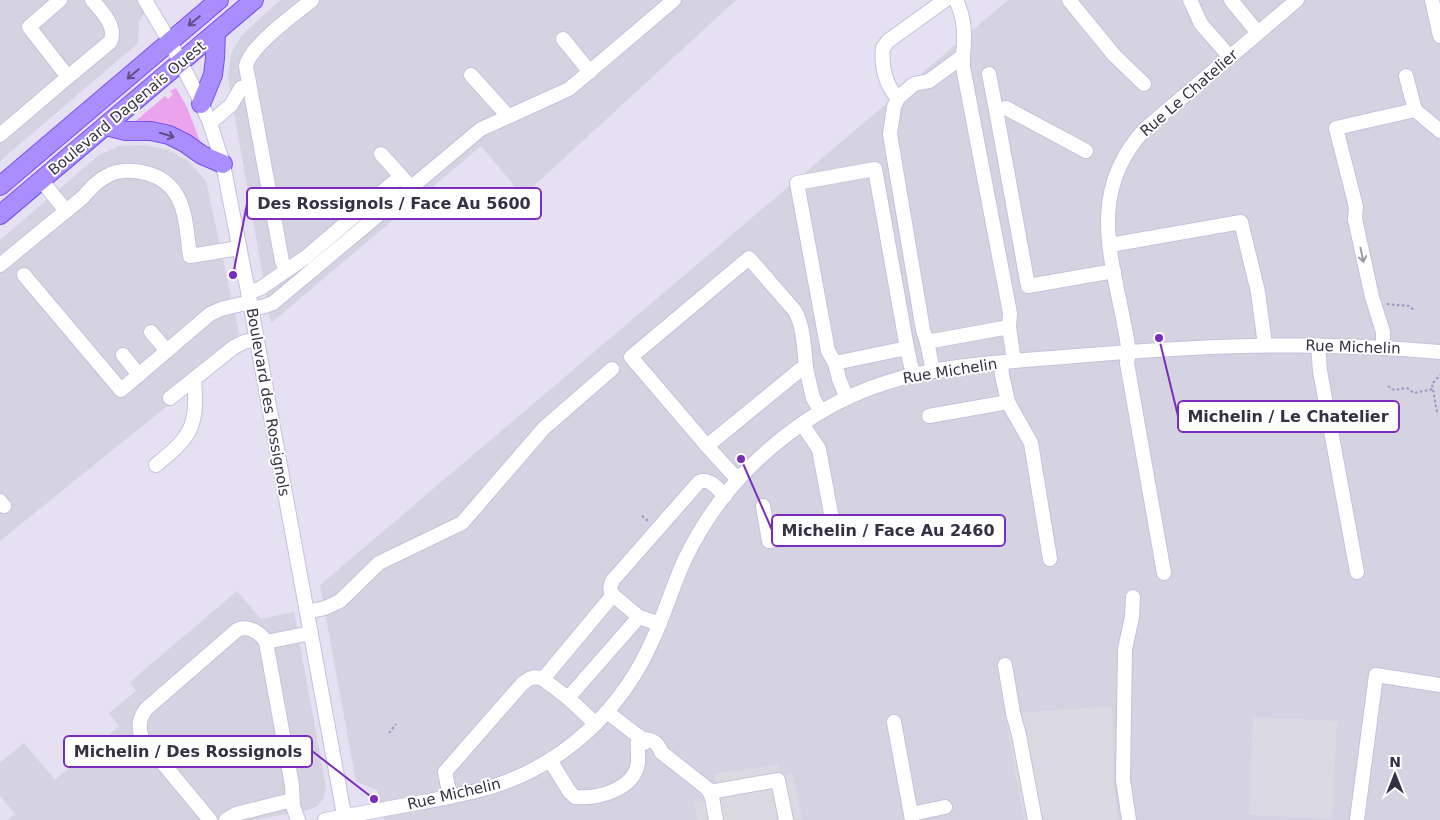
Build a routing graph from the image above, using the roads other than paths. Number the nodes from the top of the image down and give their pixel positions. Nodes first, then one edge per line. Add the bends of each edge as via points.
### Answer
1 (60, 0) edge
2 (145, 0) edge
3 (219, 0) edge
4 (254, 0) edge
5 (312, 0) edge
6 (674, 0) edge
7 (945, 0) edge
8 (956, 0) edge
9 (1069, 0) edge
10 (1190, 0) edge
11 (1232, 0) edge
12 (1297, 0) edge
13 (1432, 0) edge
14 (97, 1) edge
15 (216, 33) junction
16 (1258, 33) junction
17 (1440, 36) edge
18 (563, 39) dead end
19 (170, 42) junction
20 (963, 56) junction
21 (1230, 58) junction
22 (181, 62) junction
23 (590, 72) junction
24 (989, 74) dead end
25 (471, 75) dead end
26 (1406, 76) dead end
27 (68, 77) junction
28 (1144, 84) dead end
29 (249, 85) junction
30 (898, 98) junction
31 (202, 104) junction
32 (996, 110) junction
33 (1415, 110) junction
34 (508, 116) junction
35 (210, 123) junction
36 (106, 126) junction
37 (1440, 131) edge
38 (0, 134) edge
39 (1086, 151) dead end
40 (381, 154) dead end
41 (223, 164) junction
42 (401, 176) junction
43 (41, 180) junction
44 (0, 186) edge
45 (411, 188) junction
46 (66, 211) junction
47 (0, 215) edge
48 (1110, 245) junction
49 (239, 248) junction
50 (0, 266) edge
51 (286, 270) junction
52 (1114, 271) junction
53 (24, 275) dead end
54 (250, 301) junction
55 (1009, 327) junction
56 (151, 332) dead end
57 (257, 339) junction
58 (927, 342) junction
59 (1265, 346) junction
60 (1318, 346) junction
61 (1383, 347) junction
62 (907, 348) junction
63 (167, 351) junction
64 (1129, 352) junction
65 (1440, 352) edge
66 (123, 356) dead end
67 (1007, 362) junction
68 (835, 363) junction
69 (806, 368) junction
70 (612, 369) dead end
71 (933, 371) junction
72 (140, 374) junction
73 (913, 375) junction
74 (194, 379) junction
75 (170, 398) dead end
76 (847, 398) junction
77 (1008, 402) junction
78 (821, 412) junction
79 (929, 416) dead end
80 (802, 424) junction
81 (707, 446) junction
82 (156, 465) dead end
83 (738, 480) junction
84 (725, 496) junction
85 (763, 506) dead end
86 (1050, 559) dead end
87 (1357, 572) dead end
88 (1164, 573) dead end
89 (613, 595) junction
90 (1132, 597) dead end
91 (307, 612) junction
92 (639, 617) junction
93 (660, 624) junction
94 (311, 633) junction
95 (266, 642) junction
96 (1005, 665) dead end
97 (543, 679) junction
98 (1440, 685) edge
99 (568, 698) junction
100 (607, 712) junction
101 (894, 722) dead end
102 (596, 724) junction
103 (641, 738) junction
104 (550, 760) junction
105 (710, 792) junction
106 (450, 797) junction
107 (292, 800) junction
108 (945, 807) dead end
109 (911, 817) edge
110 (345, 818) edge
111 (210, 820) edge
112 (226, 820) edge
113 (298, 820) edge
114 (325, 820) edge
115 (716, 820) edge
116 (786, 820) edge
117 (1035, 820) edge
118 (1129, 820) edge
119 (1357, 820) edge

1 - 27 street via 29,27
2 - 19 street, Boulevard des Rossignols
3 -> 19 main road, Boulevard Dagenais Ouest
4 - 15 main road, Boulevard Dagenais Ouest
5 - 29 street via 250,55 246,66
6 - 23 street
7 - 30 street via 884,45 885,78
8 - 20 street via 965,33
9 - 28 street via 1114,55
10 - 21 street via 1201,24
11 - 16 street
12 - 16 street, Rue Le Chatelier
13 - 17 street
14 - 27 street via 112,29 112,39
15 - 22 main road, Boulevard Dagenais Ouest
15 - 31 main road via 213,75
16 - 21 street, Rue Le Chatelier
18 - 23 street
19 - 22 street, Boulevard des Rossignols
19 -> 44 main road, Boulevard Dagenais Ouest
20 - 30 street via 929,81 914,84
20 - 55 street via 1010,313
21 - 48 street, Rue Le Chatelier via 1145,129 1128,150 1110,191 1107,218
22 - 31 street, Boulevard des Rossignols
22 - 36 main road, Boulevard Dagenais Ouest
23 - 34 street via 569,88
24 - 32 street
25 - 34 street
26 - 33 street
27 - 38 street
29 - 35 street via 241,88 231,105
29 - 51 street
30 - 58 street via 890,134
31 - 35 street, Boulevard des Rossignols
32 - 39 street via 1006,108
32 - 52 street via 1028,286
33 - 37 street
33 -> 61 street via 1336,128 1356,207 1355,219 1372,297 1383,332
34 - 45 street via 481,129
35 - 41 street, Boulevard des Rossignols
36 -> 41 main road via 169,135
36 - 43 main road, Boulevard Dagenais Ouest
40 - 42 street
41 - 49 street, Boulevard des Rossignols
42 - 45 street
42 - 51 street
43 - 46 street
43 - 47 main road, Boulevard Dagenais Ouest
45 - 54 street via 273,303 264,306
46 - 49 street via 109,175 122,171 147,174 168,183 179,197 184,210 190,256
46 - 50 street
48 - 52 street, Rue Le Chatelier
48 - 59 street via 1241,222 1258,292
49 - 54 street, Boulevard des Rossignols
51 - 54 street via 261,288
52 - 64 street, Rue Le Chatelier
53 - 72 street via 121,390
54 - 57 street, Boulevard des Rossignols
54 - 63 street via 210,314
55 - 58 street
55 - 67 street
56 - 63 street
57 - 74 street via 234,347
57 - 91 street, Boulevard des Rossignols
58 - 71 street
59 - 60 street, Rue Michelin
59 - 64 street, Rue Michelin
60 - 61 street, Rue Michelin
60 - 87 street
61 - 65 street, Rue Michelin
62 - 68 street
62 - 68 street via 875,169 798,183 828,351
62 - 73 street
63 - 72 street
64 - 67 street, Rue Michelin
64 - 88 street, Rue Le Chatelier via 1126,363
66 - 72 street
67 - 71 street, Rue Michelin
67 - 77 street via 1002,375
68 - 76 street
69 - 78 street via 813,398
69 - 81 street via 798,371
69 - 81 street via 800,320 749,258 632,357
70 - 91 street via 544,428 462,523 379,563 340,601
71 - 73 street, Rue Michelin
73 - 76 street, Rue Michelin
74 - 75 street
74 - 82 street via 196,404 190,430 180,445
76 - 78 street, Rue Michelin
77 - 79 street
77 - 86 street via 1031,443
78 - 80 street, Rue Michelin
80 - 83 street, Rue Michelin via 768,450
80 - 85 street via 819,449 834,530 769,541
81 - 83 street
83 - 84 street, Rue Michelin
84 - 89 street via 707,480 699,482 613,580 610,590
84 - 93 street, Rue Michelin via 688,554
89 - 92 street
89 - 97 street
90 - 118 street via 1124,663 1124,780
91 - 94 street, Boulevard des Rossignols
92 - 93 street
92 - 99 street
93 - 100 street, Rue Michelin via 640,667
94 - 95 street
94 - 110 street, Boulevard des Rossignols
95 - 107 street
95 - 111 street via 254,630 239,629 146,709 140,720 142,738
96 - 117 street
97 - 99 street
97 - 106 street via 535,676 522,684 445,772
98 - 119 street via 1376,675
99 - 102 street
100 - 102 street, Rue Michelin
100 - 103 street
101 - 109 street
102 - 104 street, Rue Michelin
103 - 104 street via 637,743 637,770 629,781 612,792 575,796
103 - 105 street via 644,745 654,752 661,752
104 - 106 street, Rue Michelin via 501,784
105 - 115 street
105 - 116 street via 778,780
106 - 110 street, Rue Michelin
107 - 112 street via 236,814
107 - 113 street
108 - 109 street
110 - 114 street, Rue Michelin

